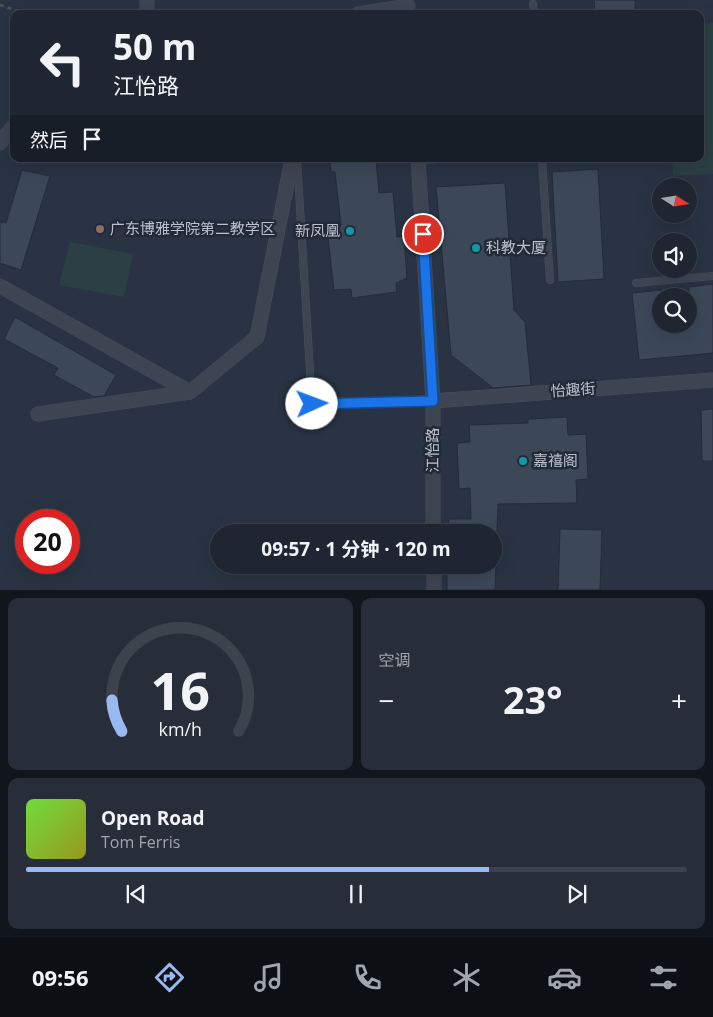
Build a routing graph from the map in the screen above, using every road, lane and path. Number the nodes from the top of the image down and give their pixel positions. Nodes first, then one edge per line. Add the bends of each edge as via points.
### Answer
1 (533, 4) dead end
2 (0, 5) edge
3 (409, 6) edge
4 (15, 10) edge
5 (384, 10) edge
6 (534, 10) edge
7 (10, 130) edge
8 (0, 143) edge
9 (291, 162) edge
10 (297, 162) edge
11 (418, 162) edge
12 (542, 162) edge
13 (713, 276) edge
14 (550, 280) dead end
15 (636, 283) dead end
16 (0, 286) edge
17 (713, 380) edge
18 (190, 392) junction
19 (433, 401) junction
20 (38, 414) dead end
21 (433, 524) edge
22 (434, 574) edge
23 (434, 590) edge

1 - 6 lane
2 - 4 path
3 - 5 street
7 - 8 street
9 - 18 street via 257,337
10 - 19 lane via 312,404
11 - 19 street, 江怡路
12 - 14 lane
13 - 15 lane
16 - 18 street
17 - 19 street, 怡趣街
18 - 20 street
19 - 21 street, 江怡路
22 - 23 street

